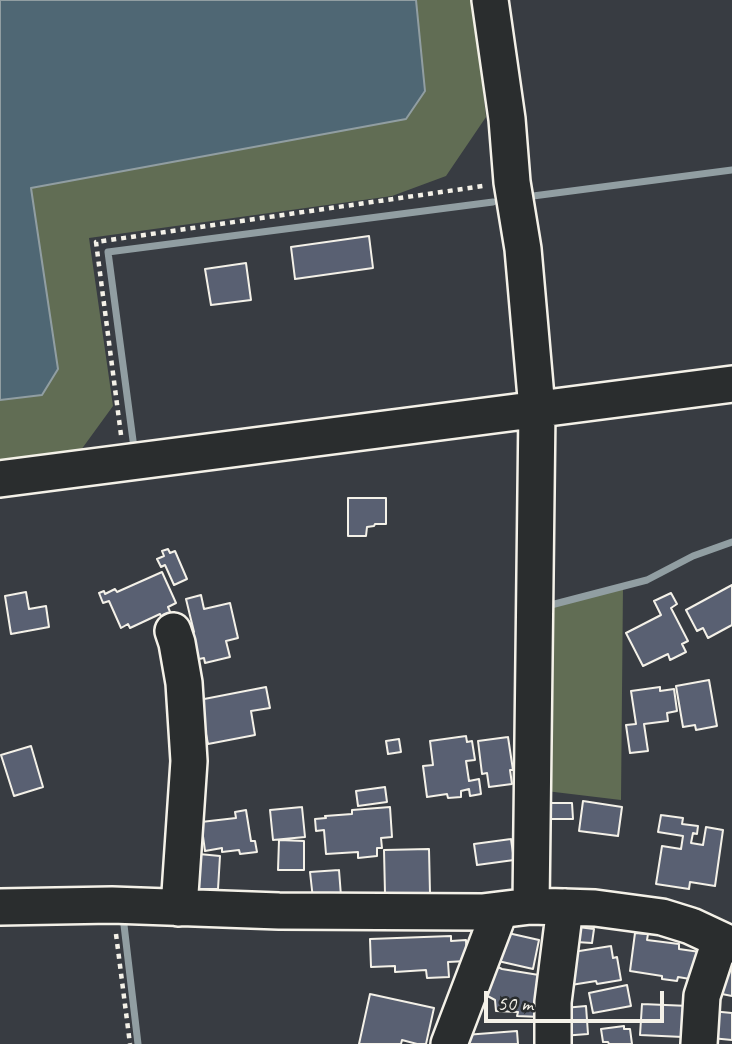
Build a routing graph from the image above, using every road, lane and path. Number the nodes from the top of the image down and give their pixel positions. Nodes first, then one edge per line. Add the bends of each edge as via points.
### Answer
1 (490, 0) edge
2 (512, 182) junction
3 (732, 384) edge
4 (537, 409) junction
5 (125, 464) junction
6 (0, 479) edge
7 (173, 632) dead end
8 (112, 905) junction
9 (0, 907) edge
10 (180, 908) junction
11 (532, 908) junction
12 (726, 943) edge
13 (130, 1044) edge
14 (449, 1044) edge
15 (553, 1044) edge
16 (699, 1044) edge

1 - 2 street
2 - 4 street via 523,249
2 - 5 path via 96,242
3 - 4 street
4 - 5 street
4 - 11 street
5 - 6 street
7 - 10 street via 184,683 189,761
8 - 9 street
8 - 10 street
8 - 13 path
10 - 11 street via 401,912
11 - 12 street via 662,916
11 - 14 street
11 - 15 street via 553,1002
12 - 16 street via 702,996

